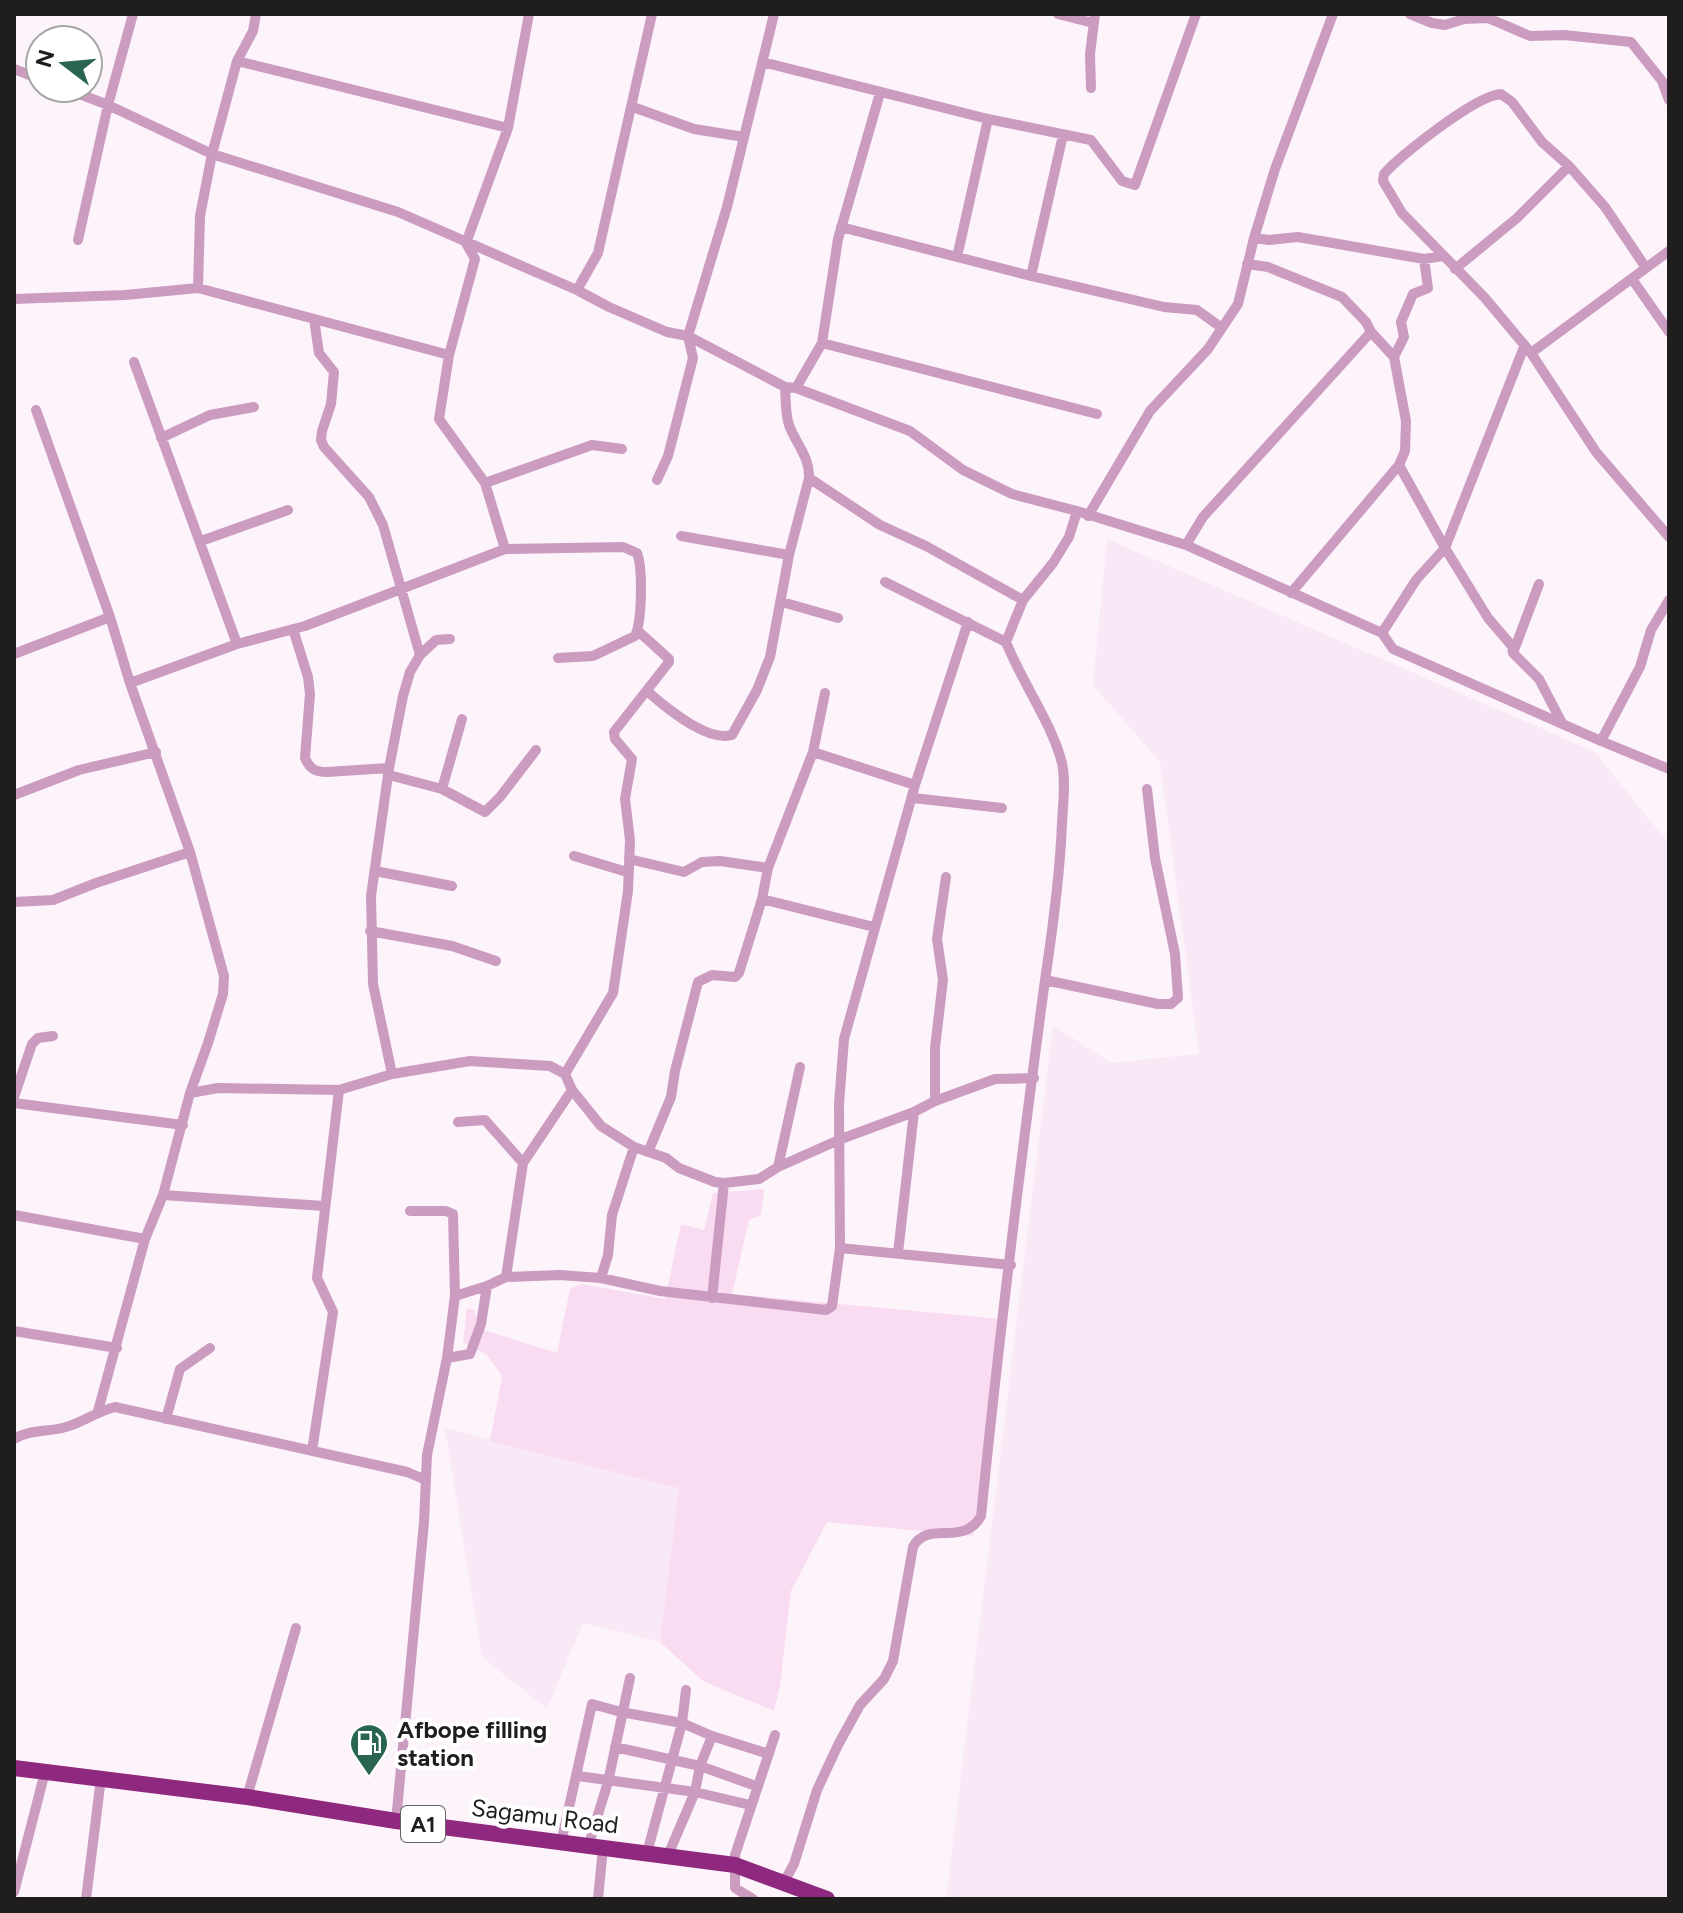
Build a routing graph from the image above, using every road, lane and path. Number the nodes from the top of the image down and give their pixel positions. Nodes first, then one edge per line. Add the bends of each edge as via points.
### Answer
1 (133, 14) edge
2 (256, 14) edge
3 (529, 14) edge
4 (652, 14) edge
5 (774, 14) edge
6 (1058, 14) edge
7 (1196, 14) edge
8 (1333, 14) edge
9 (1410, 14) edge
10 (1094, 19) edge
11 (237, 61) junction
12 (763, 62) junction
13 (1091, 88) dead end
14 (880, 93) junction
15 (1669, 100) edge
16 (104, 103) edge
17 (108, 105) junction
18 (633, 107) junction
19 (988, 119) junction
20 (508, 128) junction
21 (1063, 135) junction
22 (744, 137) junction
23 (212, 154) junction
24 (1569, 166) junction
25 (841, 227) junction
26 (1254, 238) junction
27 (78, 240) dead end
28 (466, 243) junction
29 (1669, 251) edge
30 (1443, 256) junction
31 (957, 257) junction
32 (1424, 259) junction
33 (1247, 264) junction
34 (1646, 268) junction
35 (1455, 269) junction
36 (1031, 276) junction
37 (1632, 279) junction
38 (198, 288) junction
39 (577, 290) junction
40 (14, 299) edge
41 (314, 319) junction
42 (1222, 328) junction
43 (1371, 332) junction
44 (1669, 332) edge
45 (688, 336) junction
46 (822, 343) junction
47 (1528, 350) junction
48 (449, 355) junction
49 (1394, 357) junction
50 (134, 362) dead end
51 (791, 387) junction
52 (254, 407) dead end
53 (36, 410) dead end
54 (1097, 414) dead end
55 (161, 438) junction
56 (622, 449) dead end
57 (1399, 465) junction
58 (809, 478) junction
59 (657, 480) dead end
60 (485, 483) junction
61 (288, 510) dead end
62 (1077, 511) junction
63 (1088, 516) junction
64 (681, 536) dead end
65 (1669, 537) edge
66 (201, 541) junction
67 (1186, 545) junction
68 (1445, 548) junction
69 (505, 549) junction
70 (789, 555) junction
71 (885, 582) dead end
72 (1539, 584) dead end
73 (402, 587) junction
74 (1291, 593) junction
75 (1023, 600) junction
76 (1669, 600) edge
77 (782, 602) junction
78 (110, 617) junction
79 (838, 618) dead end
80 (968, 622) junction
81 (293, 629) junction
82 (638, 631) junction
83 (1382, 633) junction
84 (450, 639) dead end
85 (1006, 642) junction
86 (237, 644) junction
87 (1513, 653) junction
88 (14, 654) edge
89 (420, 655) junction
90 (558, 658) dead end
91 (130, 683) junction
92 (647, 691) junction
93 (825, 693) dead end
94 (462, 719) dead end
95 (1562, 723) junction
96 (1601, 741) junction
97 (536, 750) dead end
98 (156, 752) junction
99 (813, 752) junction
100 (1669, 769) edge
101 (389, 771) junction
102 (915, 785) junction
103 (442, 789) junction
104 (1147, 789) dead end
105 (14, 795) edge
106 (913, 798) junction
107 (1002, 808) dead end
108 (190, 852) junction
109 (574, 856) dead end
110 (629, 859) junction
111 (768, 868) junction
112 (375, 871) junction
113 (627, 872) junction
114 (946, 877) dead end
115 (452, 886) dead end
116 (762, 899) junction
117 (14, 902) edge
118 (874, 927) junction
119 (370, 931) junction
120 (496, 961) dead end
121 (1045, 980) junction
122 (53, 1036) dead end
123 (201, 1067) junction
124 (800, 1067) dead end
125 (392, 1074) junction
126 (565, 1074) junction
127 (1034, 1078) junction
128 (218, 1088) junction
129 (339, 1090) junction
130 (572, 1090) junction
131 (190, 1093) junction
132 (14, 1100) edge
133 (935, 1101) junction
134 (914, 1112) junction
135 (458, 1122) dead end
136 (183, 1125) junction
137 (841, 1139) junction
138 (634, 1147) junction
139 (649, 1150) junction
140 (523, 1163) junction
141 (778, 1167) junction
142 (724, 1183) junction
143 (163, 1195) junction
144 (324, 1206) junction
145 (410, 1211) dead end
146 (14, 1215) edge
147 (145, 1239) junction
148 (840, 1248) junction
149 (898, 1253) junction
150 (1011, 1265) junction
151 (506, 1277) junction
152 (601, 1278) junction
153 (487, 1286) junction
154 (455, 1296) junction
155 (712, 1298) junction
156 (14, 1331) edge
157 (117, 1348) junction
158 (210, 1348) dead end
159 (447, 1358) junction
160 (98, 1411) junction
161 (166, 1419) junction
162 (14, 1439) edge
163 (312, 1451) junction
164 (426, 1480) junction
165 (296, 1628) dead end
166 (630, 1678) dead end
167 (686, 1690) dead end
168 (621, 1712) junction
169 (682, 1723) junction
170 (775, 1735) dead end
171 (712, 1736) junction
172 (615, 1747) junction
173 (769, 1754) junction
174 (672, 1759) junction
175 (700, 1766) junction
176 (14, 1768) edge
177 (45, 1772) junction
178 (578, 1776) junction
179 (101, 1778) junction
180 (608, 1782) junction
181 (756, 1786) junction
182 (664, 1789) junction
183 (695, 1792) junction
184 (247, 1797) junction
185 (750, 1805) junction
186 (396, 1821) junction
187 (561, 1843) junction
188 (596, 1848) junction
189 (647, 1853) junction
190 (668, 1855) junction
191 (735, 1865) junction
192 (784, 1882) junction
193 (14, 1892) edge
194 (86, 1899) edge
195 (598, 1899) edge
196 (753, 1899) edge
197 (827, 1899) edge

1 - 17 street
2 - 11 street
3 - 20 street
4 - 18 street
5 - 12 street
6 - 10 street
7 - 21 street via 1135,185 1122,181 1091,140
8 - 26 street
9 - 15 street via 1445,25 1488,18 1530,36 1631,42 1662,81
10 - 13 street
11 - 20 street
11 - 23 street
12 - 14 street
12 - 22 street
14 - 19 street
14 - 25 street
16 - 17 street
17 - 23 street
17 - 27 street
18 - 22 street via 694,129
18 - 39 street via 598,253
19 - 21 street
19 - 31 street
20 - 28 street
21 - 36 street
22 - 45 street
23 - 28 street via 398,212
23 - 38 street via 200,216
24 - 30 street via 1501,94 1493,94 1419,143 1389,168 1383,181 1402,213
24 - 34 street via 1605,207
24 - 35 street
25 - 31 street
25 - 46 street
26 - 32 street via 1298,237
26 - 33 street
28 - 39 street
28 - 48 street via 475,259
29 - 34 street
30 - 32 street
30 - 35 street
31 - 36 street
32 - 49 street via 1428,288 1413,294
33 - 42 street via 1238,304
33 - 43 street via 1268,267 1342,297
34 - 37 street
35 - 47 street
36 - 42 street via 1197,310
37 - 44 street
37 - 47 street
38 - 40 street
38 - 41 street
39 - 45 street via 653,326
41 - 48 street
41 - 73 street via 319,353 334,372 321,440 369,497
42 - 63 street via 1150,411
43 - 49 street
43 - 67 street via 1203,517
45 - 51 street
45 - 59 street via 693,358
46 - 51 street
46 - 54 street
47 - 65 street via 1596,452
47 - 68 street
48 - 60 street via 439,419
49 - 57 street via 1406,421
50 - 55 street
51 - 58 street via 790,427 802,447
51 - 62 street via 910,431 963,470 1012,494
52 - 55 street via 210,415
53 - 78 street
55 - 66 street
56 - 60 street via 592,445
57 - 68 street
57 - 74 street
58 - 70 street
58 - 75 street via 880,525
60 - 69 street
61 - 66 street
62 - 63 street
62 - 75 street via 1069,537
63 - 67 street
64 - 70 street
66 - 86 street
67 - 74 street
68 - 83 street via 1416,580
68 - 87 street
69 - 73 street
69 - 82 street via 633,549 641,561
70 - 77 street
71 - 80 street
72 - 87 street
73 - 81 street
73 - 89 street
74 - 83 street
75 - 85 street
76 - 96 street
77 - 79 street
77 - 92 street via 770,657 732,735 714,735 673,713
78 - 88 street
78 - 91 street
80 - 85 street
80 - 102 street
81 - 86 street
81 - 101 street via 310,694 305,758 309,767 316,772
82 - 90 street via 593,656
82 - 92 street via 669,659
83 - 95 street via 1393,649
84 - 89 street via 436,640
85 - 121 street via 1063,773 1060,874
86 - 91 street
87 - 95 street via 1539,679
89 - 101 street via 403,696
91 - 98 street
92 - 110 street via 614,736 632,759 625,799
93 - 99 street
94 - 103 street
95 - 96 street
96 - 100 street
97 - 103 street via 485,812
98 - 105 street via 79,770
98 - 108 street
99 - 102 street
99 - 111 street
101 - 103 street
101 - 112 street
102 - 106 street
104 - 121 street via 1178,998 1158,1004
106 - 107 street
106 - 118 street
108 - 117 street via 53,900
108 - 123 street via 224,976
109 - 113 street
110 - 111 street via 684,872 702,862 720,861
110 - 113 street
111 - 116 street
112 - 115 street
112 - 119 street
113 - 126 street via 613,993
114 - 133 street via 937,939 943,980
116 - 118 street
116 - 139 street via 739,973 698,982 671,1097
118 - 137 street via 844,1039
119 - 120 street via 452,946
119 - 125 street via 373,984
121 - 127 street
122 - 132 street via 32,1044
123 - 128 street
123 - 131 street
124 - 141 street
125 - 126 street via 470,1061 532,1063
125 - 129 street
126 - 130 street
127 - 133 street via 995,1079
127 - 150 street
128 - 129 street
128 - 131 street
129 - 144 street
130 - 138 street via 601,1126
130 - 140 street
131 - 136 street
132 - 136 street
133 - 134 street
134 - 137 street
134 - 149 street
135 - 140 street via 485,1120
136 - 143 street
137 - 141 street
137 - 148 street
138 - 139 street
138 - 152 street via 612,1215
139 - 142 street via 698,1176
140 - 151 street
141 - 142 street via 759,1179
142 - 155 street
143 - 144 street
143 - 147 street
144 - 163 street via 317,1278 333,1312
145 - 154 street via 453,1214
146 - 147 street
147 - 157 street
148 - 149 street
148 - 155 street via 832,1306 826,1310
149 - 150 street
150 - 192 street via 981,1516 966,1532 917,1539 893,1661 838,1745
151 - 152 street
151 - 153 street
152 - 155 street
153 - 154 street
153 - 159 street via 470,1354
154 - 159 street
156 - 157 street
157 - 160 street
158 - 161 street via 180,1369
159 - 164 street
160 - 161 street via 115,1407
160 - 162 street via 71,1426
161 - 163 street
163 - 164 street
164 - 186 street
165 - 184 street
166 - 168 street
167 - 169 street
168 - 169 street
168 - 172 street
168 - 178 street via 592,1704
169 - 171 street
169 - 174 street
170 - 173 street
171 - 173 street
171 - 175 street
172 - 174 street
172 - 180 street
173 - 181 street
174 - 175 street
174 - 182 street
175 - 181 street
175 - 183 street
176 - 177 highway, Sagamu Road / A1
177 - 179 highway, Sagamu Road / A1
177 - 193 street
178 - 180 street
178 - 187 street
179 - 184 highway, Sagamu Road / A1
179 - 194 street
180 - 182 street
180 - 188 street
181 - 185 street
182 - 183 street
182 - 189 street
183 - 185 street
183 - 190 street
184 - 186 highway, Sagamu Road / A1
185 - 191 street
186 - 187 highway, Sagamu Road / A1
187 - 188 highway, Sagamu Road / A1
188 - 189 highway, Sagamu Road / A1
188 - 195 street
189 - 190 highway, Sagamu Road / A1
190 - 191 highway, Sagamu Road / A1
191 - 192 highway, Sagamu Road / A1
191 - 196 street via 735,1888
192 - 197 highway, Sagamu Road / A1

